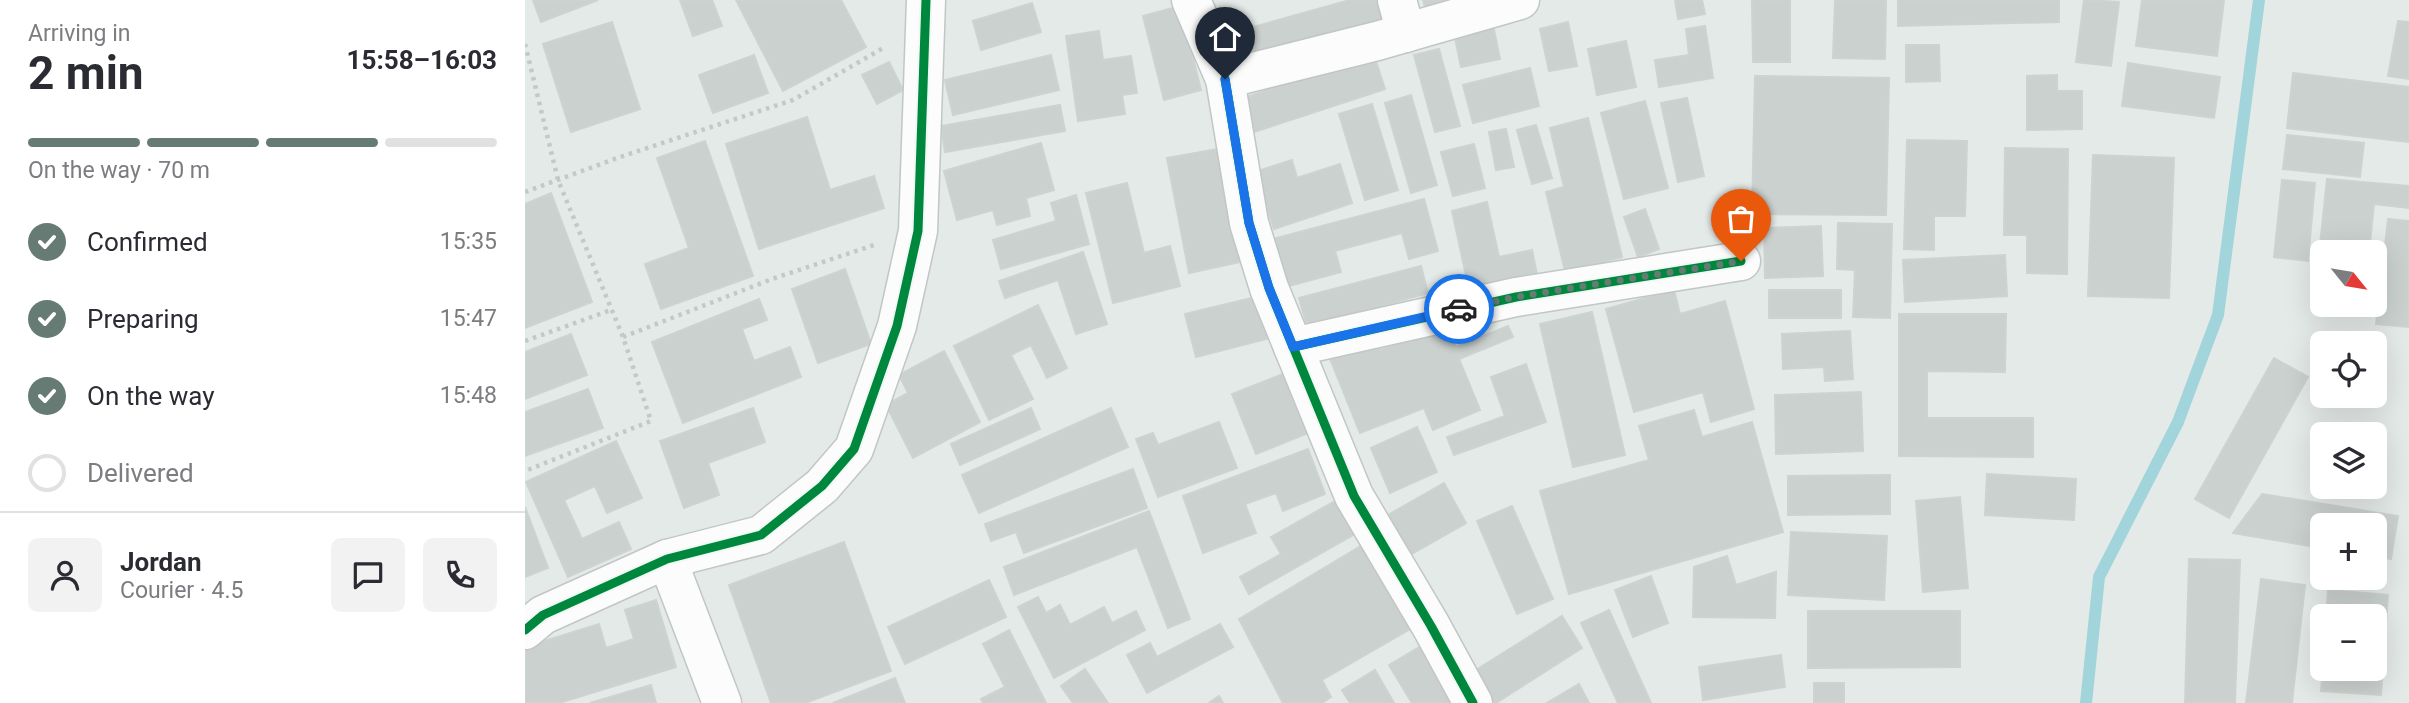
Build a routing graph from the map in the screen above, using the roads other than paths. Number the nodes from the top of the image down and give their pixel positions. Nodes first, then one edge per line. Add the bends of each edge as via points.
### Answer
1 (1191, 0) edge
2 (1520, 0) edge
3 (925, 12) edge
4 (1402, 17) edge
5 (1225, 79) junction
6 (1741, 261) dead end
7 (1293, 347) junction
8 (667, 559) junction
9 (525, 630) edge
10 (723, 703) edge
11 (1473, 703) edge

1 - 5 street
2 - 4 street
3 - 8 street via 918,231 897,326 854,449 822,486 761,535
4 - 5 street
5 - 7 street via 1249,223
6 - 7 street via 1516,297
7 - 11 street via 1354,496
8 - 9 street via 543,615
8 - 10 street

